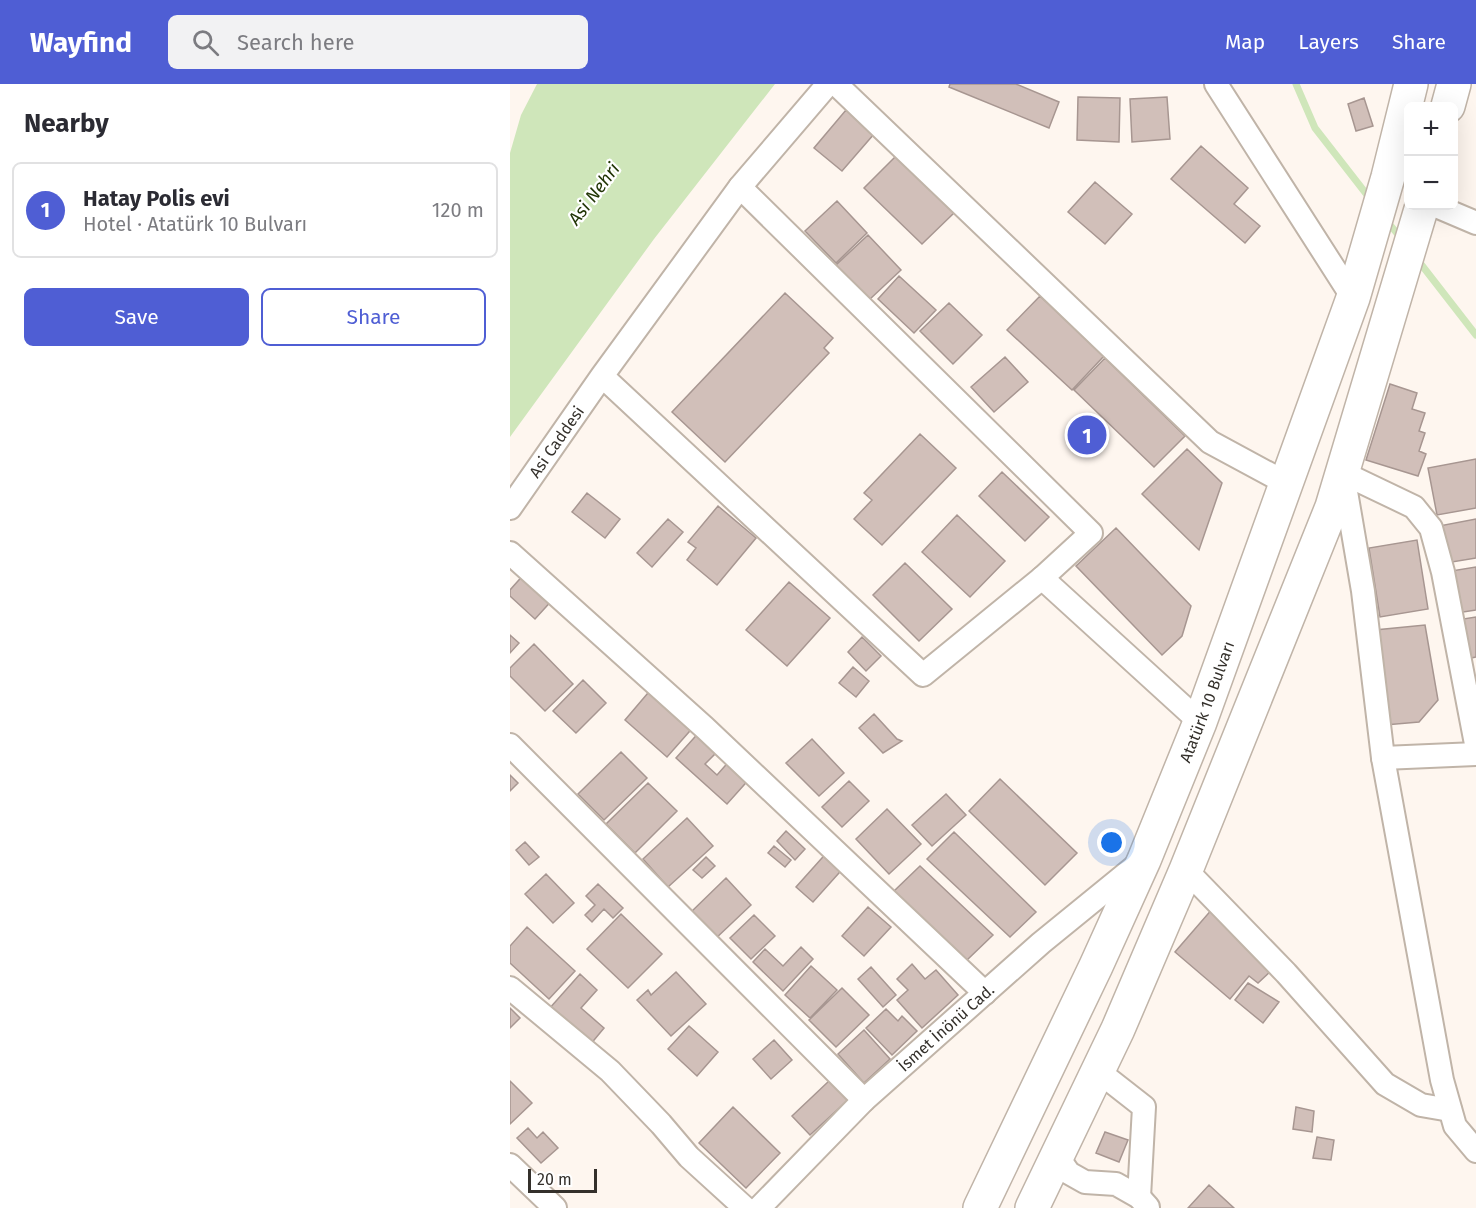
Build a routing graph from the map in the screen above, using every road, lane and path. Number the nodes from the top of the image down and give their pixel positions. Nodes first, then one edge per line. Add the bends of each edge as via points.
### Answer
1 (828, 84) edge
2 (836, 84) edge
3 (1216, 84) edge
4 (1411, 84) edge
5 (1438, 84) edge
6 (1454, 84) edge
7 (1433, 102) edge
8 (1449, 102) edge
9 (740, 187) junction
10 (1445, 210) edge
11 (1418, 219) edge
12 (1476, 224) edge
13 (1353, 298) junction
14 (602, 376) junction
15 (1343, 473) junction
16 (1286, 483) junction
17 (510, 508) edge
18 (510, 553) edge
19 (1042, 578) junction
20 (1200, 722) junction
21 (1476, 744) edge
22 (510, 745) edge
23 (1476, 754) edge
24 (1383, 758) junction
25 (1144, 860) junction
26 (1186, 870) junction
27 (510, 988) edge
28 (985, 993) junction
29 (1098, 1071) junction
30 (864, 1100) junction
31 (1450, 1110) junction
32 (1476, 1151) edge
33 (1057, 1156) junction
34 (510, 1165) edge
35 (1144, 1202) edge
36 (555, 1208) edge
37 (745, 1208) edge
38 (759, 1208) edge
39 (980, 1208) edge
40 (1032, 1208) edge

1 - 9 street, Asi Caddesi
2 - 16 street via 1210,442
3 - 13 street
4 - 13 highway, Atatürk 10 Bulvarı
5 - 7 highway
6 - 8 highway
9 - 14 street, Asi Caddesi
9 - 19 street via 1091,533
10 - 12 street
11 - 15 highway
13 - 16 highway, Atatürk 10 Bulvarı
14 - 17 street, Asi Caddesi
14 - 19 street via 923,675
15 - 21 street via 1414,507 1431,528
15 - 24 street via 1363,591
15 - 26 highway
16 - 20 highway, Atatürk 10 Bulvarı
18 - 28 street via 705,728
19 - 20 street
20 - 25 highway, Atatürk 10 Bulvarı
22 - 30 street
23 - 24 street
24 - 31 street
25 - 28 street, İsmet İnönü Cad.
25 - 39 highway, Atatürk 10 Bulvarı
26 - 29 highway
26 - 31 street via 1286,973 1385,1084 1421,1105
27 - 37 street via 610,1071 689,1157
28 - 30 street, İsmet İnönü Cad.
29 - 33 highway
29 - 35 street via 1144,1107
30 - 38 street, İsmet İnönü Cad.
31 - 32 street via 1455,1126
33 - 35 street via 1069,1173 1085,1182 1116,1184
33 - 40 highway
34 - 36 street

